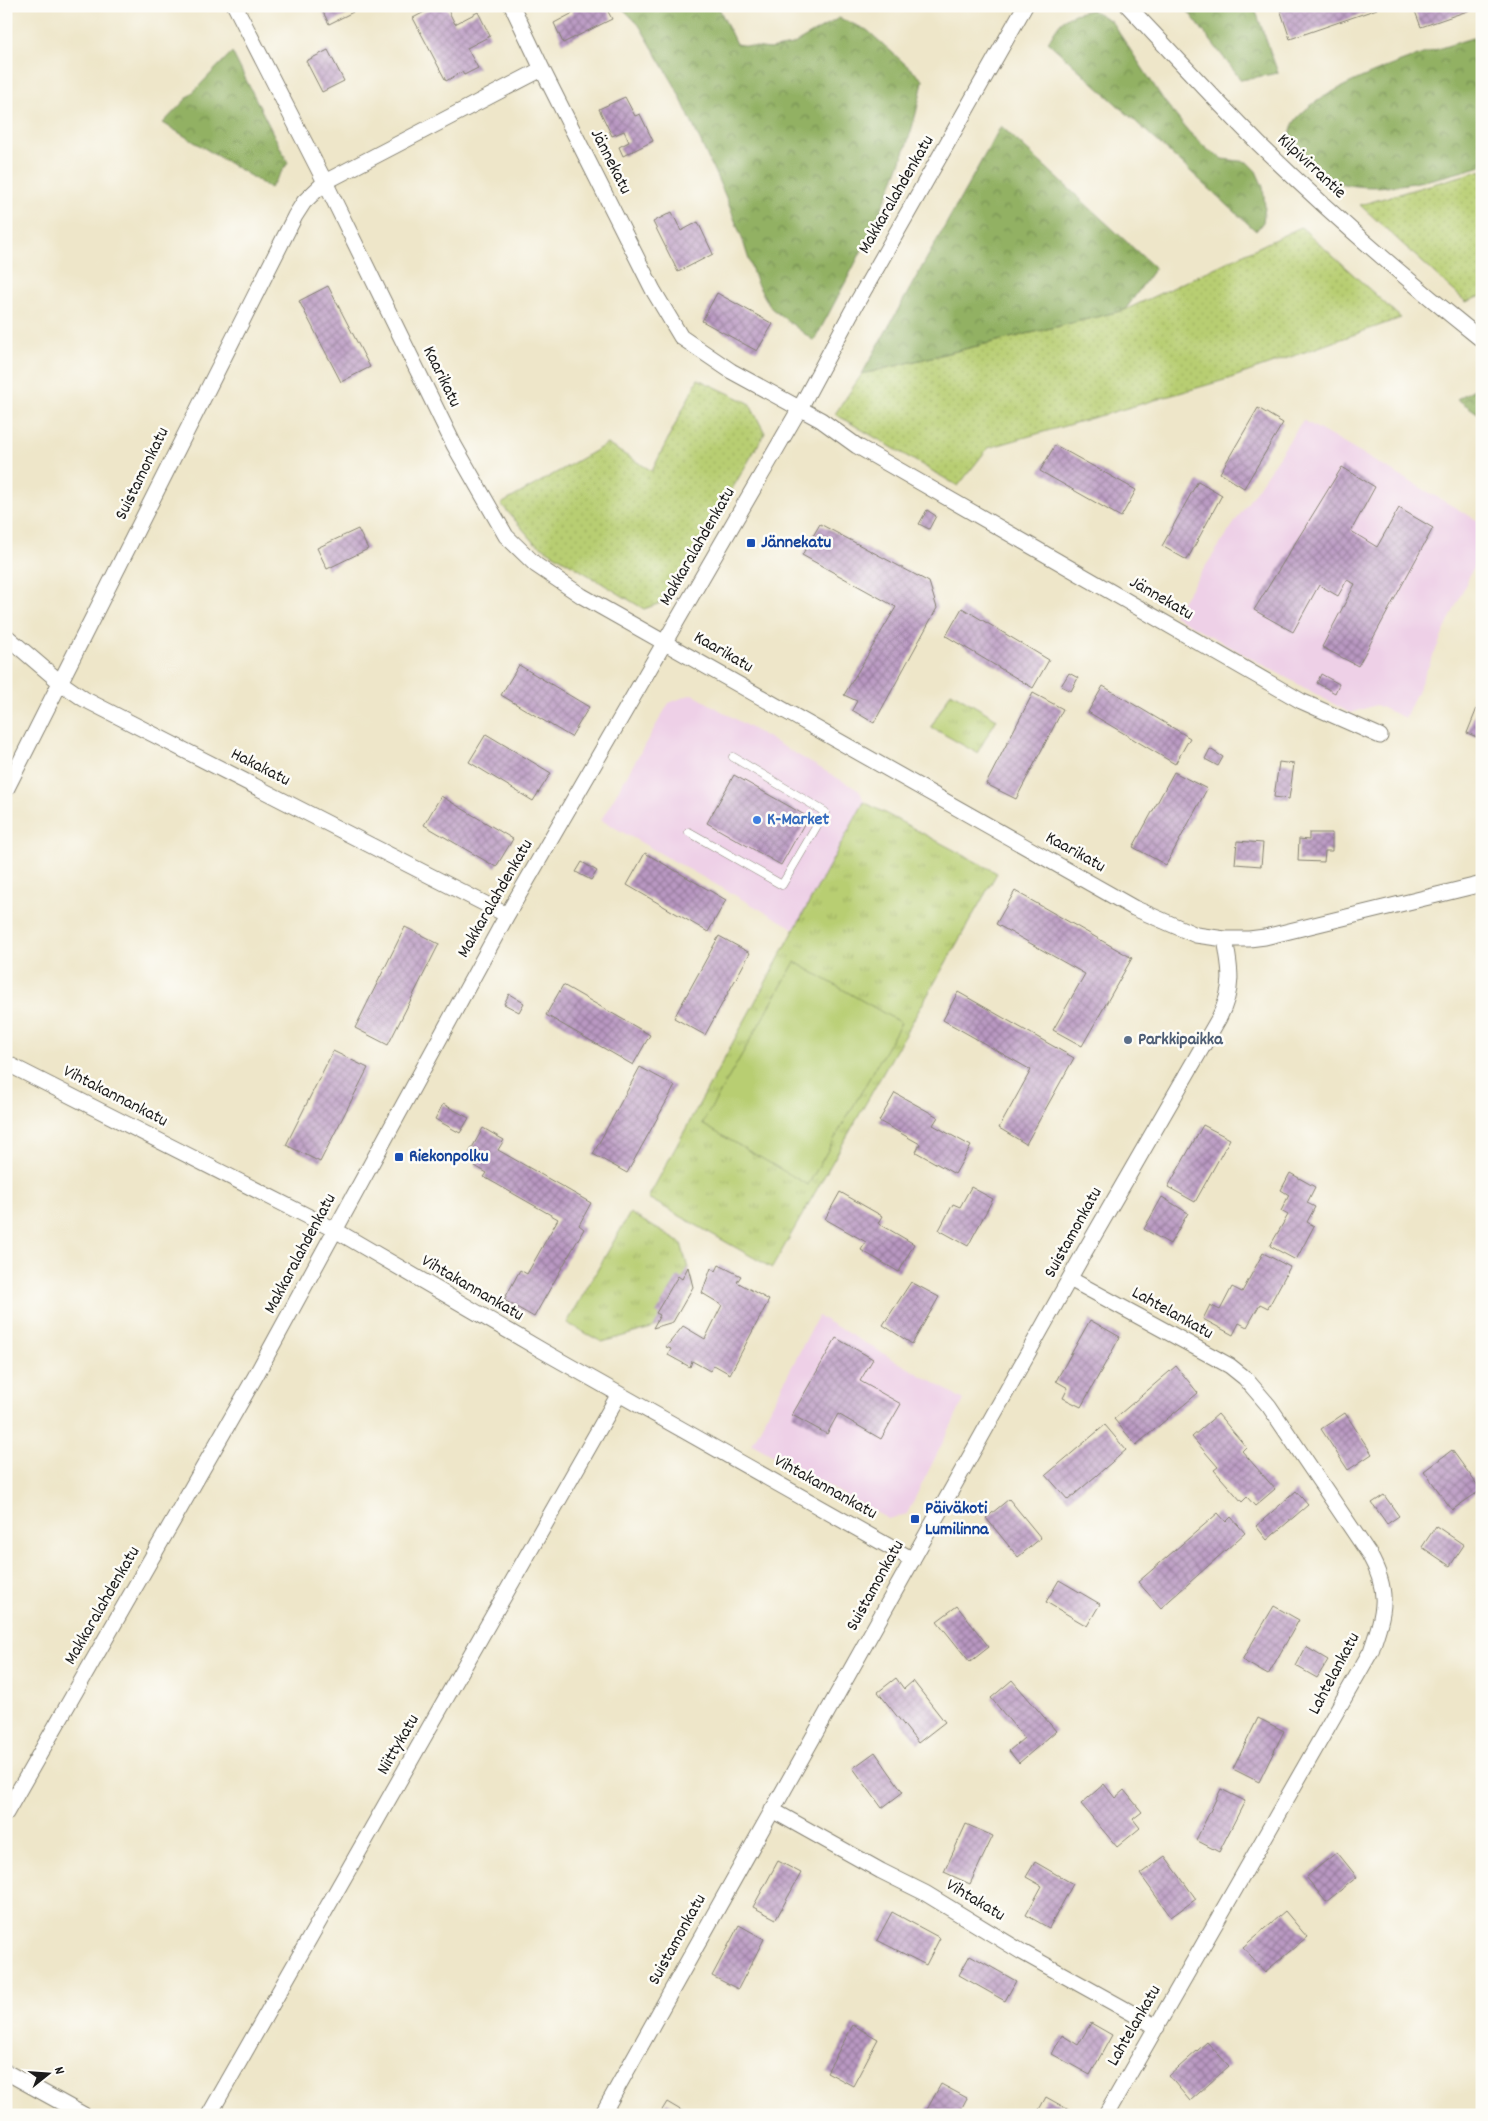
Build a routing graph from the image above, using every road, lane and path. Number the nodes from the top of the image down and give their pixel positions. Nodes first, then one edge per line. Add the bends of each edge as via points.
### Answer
1 (235, 6) edge
2 (512, 6) edge
3 (1025, 6) edge
4 (1128, 6) edge
5 (542, 69) junction
6 (325, 182) junction
7 (1482, 340) edge
8 (800, 408) junction
9 (6, 636) edge
10 (665, 642) junction
11 (61, 683) junction
12 (1380, 736) dead end
13 (733, 757) dead end
14 (6, 790) edge
15 (689, 832) dead end
16 (1482, 884) edge
17 (507, 915) junction
18 (1225, 939) junction
19 (6, 1063) edge
20 (334, 1230) junction
21 (1070, 1279) junction
22 (619, 1394) junction
23 (913, 1560) junction
24 (772, 1810) junction
25 (6, 1813) edge
26 (1157, 2027) junction
27 (6, 2072) edge
28 (84, 2115) edge
29 (209, 2115) edge
30 (602, 2115) edge
31 (1106, 2115) edge

1 - 6 street, Kaarikatu
2 - 5 street, Jännekatu
3 - 8 street, Makkaralahdenkatu
4 - 7 street, Kilpivirrantie via 1259,144 1326,208
5 - 6 street, Suistamonkatu
5 - 8 street, Jännekatu via 653,290 681,336 731,371
6 - 10 street, Kaarikatu via 454,445 506,536 552,577
6 - 11 street, Suistamonkatu via 304,202 295,216
8 - 10 street, Makkaralahdenkatu
8 - 12 street, Jännekatu via 857,446 1301,701
9 - 11 street, Hakakatu
10 - 17 street, Makkaralahdenkatu
10 - 18 street, Kaarikatu via 1134,908 1196,934
11 - 14 street, Suistamonkatu
11 - 17 street, Hakakatu via 84,699
13 - 15 lane via 825,812 782,885
16 - 18 street, Kaarikatu via 1265,937
17 - 20 street, Makkaralahdenkatu
18 - 21 street, Suistamonkatu via 1231,984 1226,1005
19 - 20 street, Vihtakannankatu
20 - 22 street, Vihtakannankatu
20 - 25 street, Makkaralahdenkatu via 255,1377
21 - 23 street, Suistamonkatu
21 - 26 street, Lahtelankatu via 1230,1366 1245,1378 1269,1406 1369,1554 1378,1569 1385,1601 1384,1614 1371,1651
22 - 23 street, Vihtakannankatu
22 - 29 street, Niittykatu
23 - 24 street, Suistamonkatu
24 - 26 street, Vihtakatu via 925,1893 1022,1952
24 - 30 street, Suistamonkatu
26 - 31 street, Lahtelankatu
27 - 28 street

